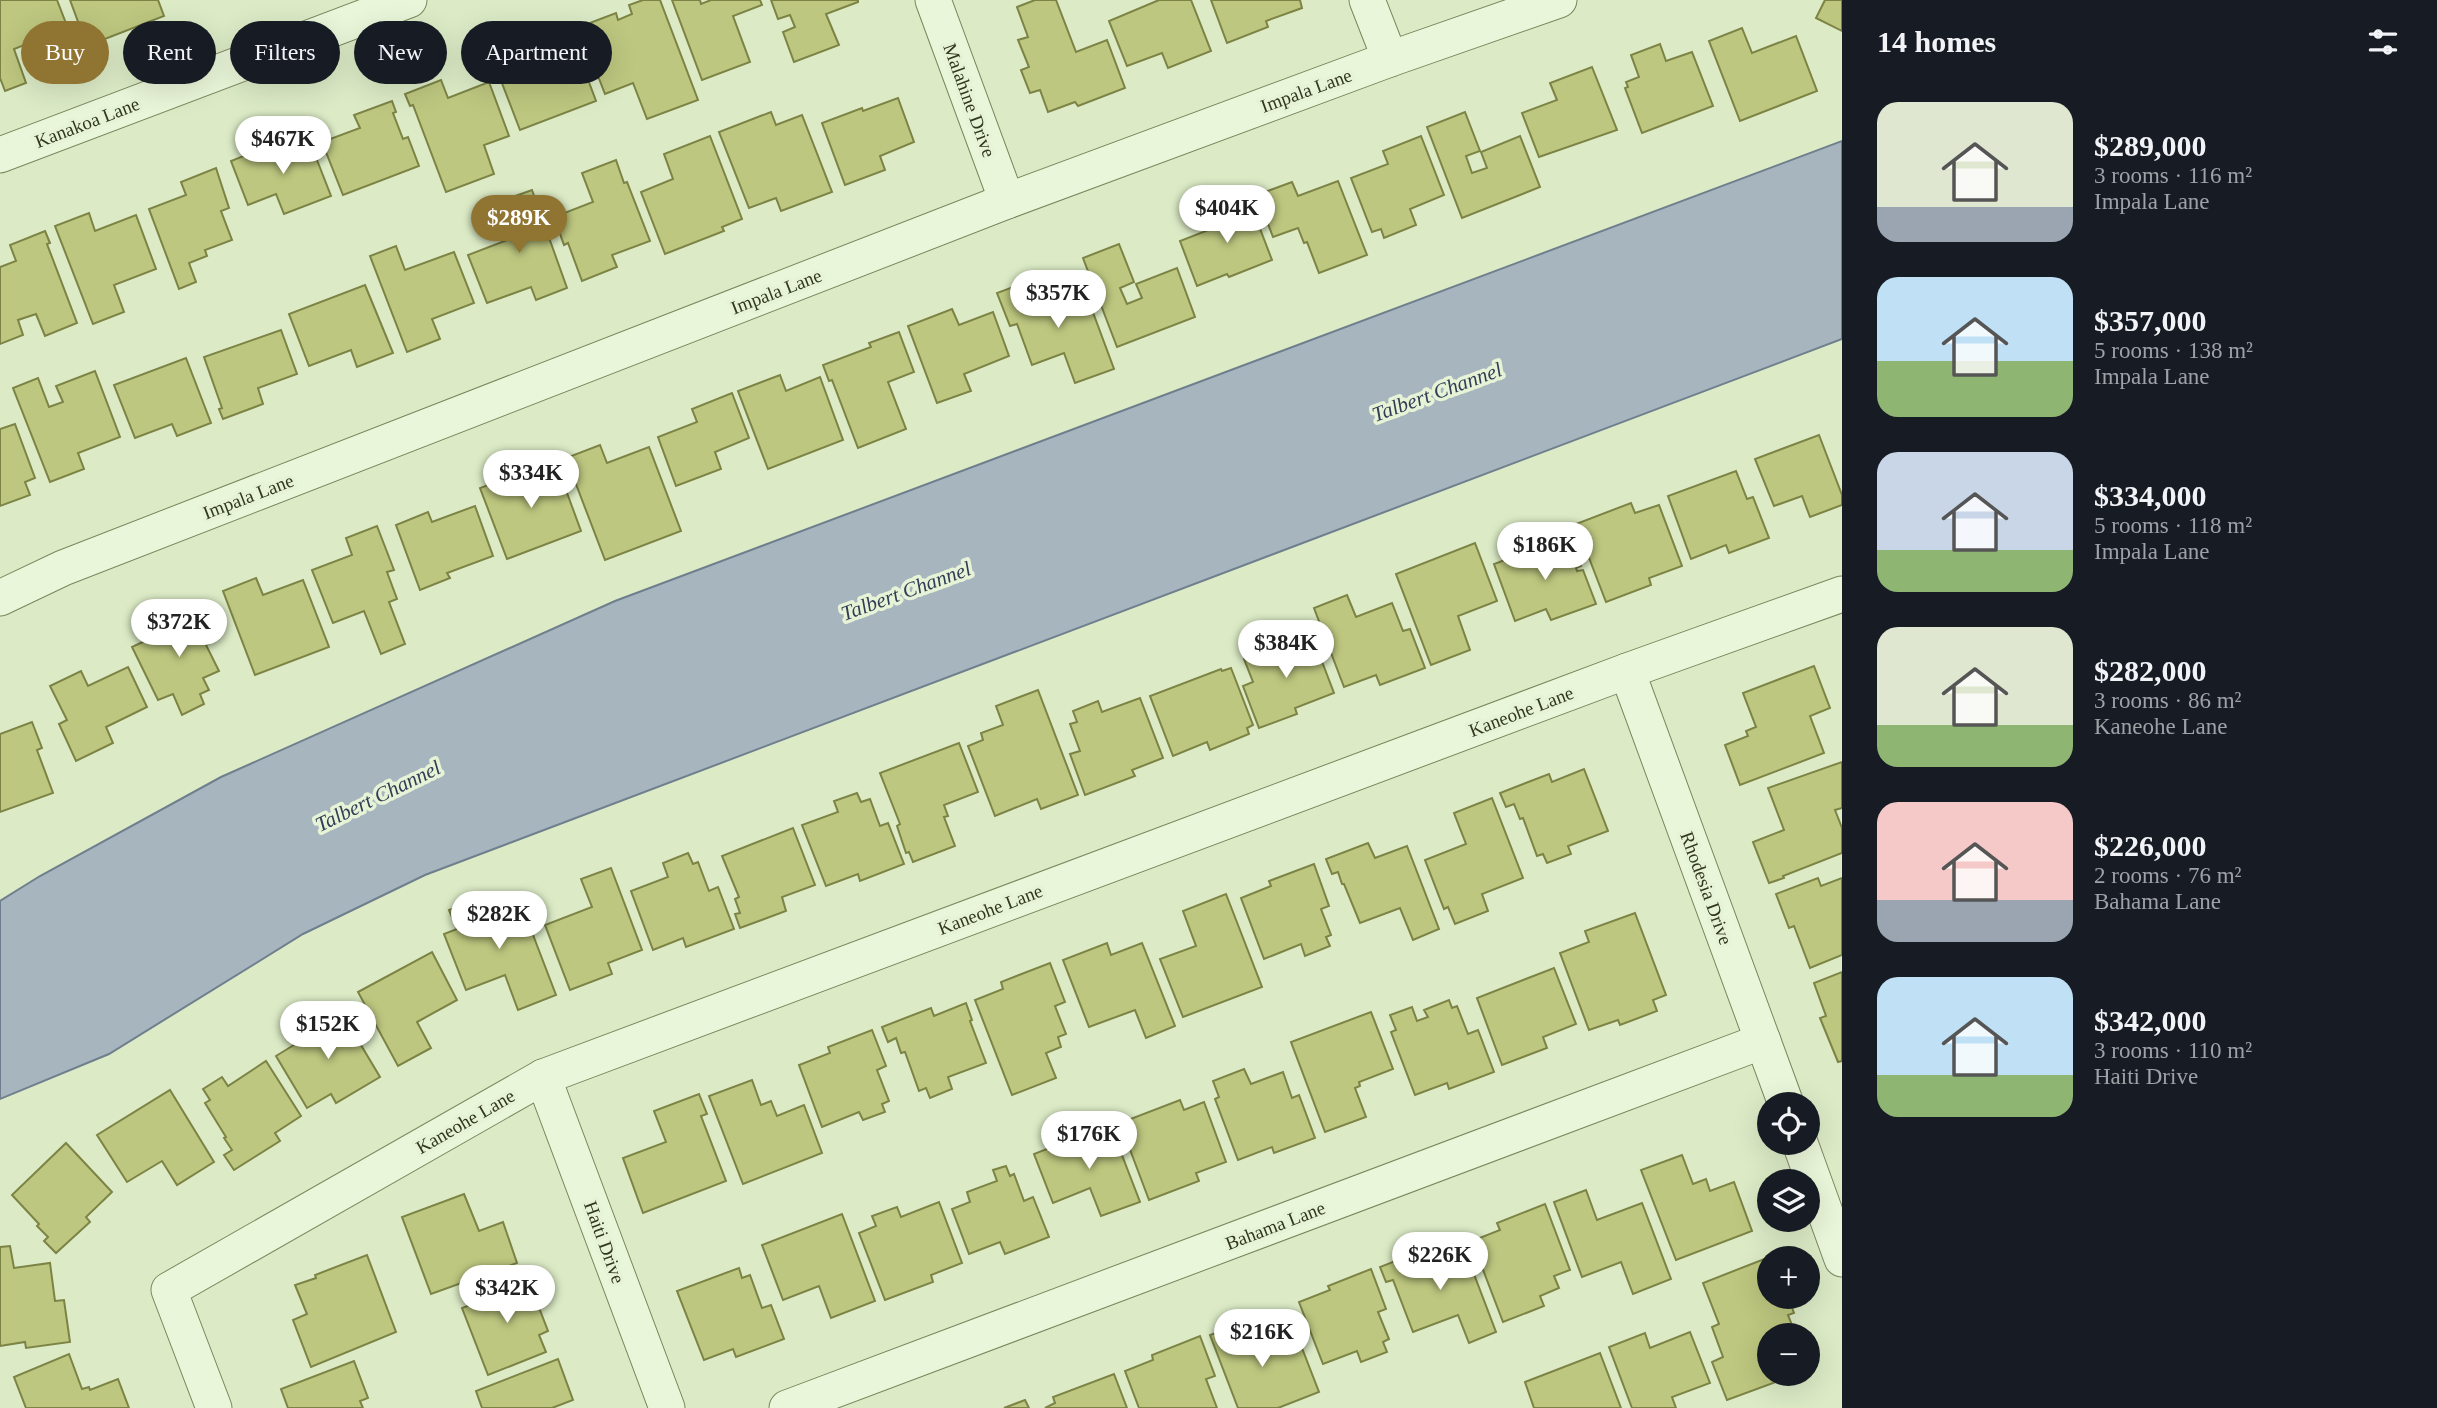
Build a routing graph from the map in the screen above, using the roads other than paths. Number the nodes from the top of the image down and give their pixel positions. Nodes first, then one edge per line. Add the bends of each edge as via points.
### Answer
1 (409, 0) edge
2 (933, 0) edge
3 (1367, 0) edge
4 (1559, 0) edge
5 (1390, 59) junction
6 (0, 155) edge
7 (1007, 201) junction
8 (1842, 594) edge
9 (0, 598) edge
10 (1627, 671) junction
11 (1763, 1041) junction
12 (543, 1077) junction
13 (1782, 1092) edge
14 (1804, 1155) edge
15 (1842, 1259) edge
16 (214, 1408) edge
17 (667, 1408) edge
18 (787, 1408) edge

1 - 6 street, Kanakoa Lane
2 - 7 street, Malahine Drive
3 - 5 street
4 - 5 street, Impala Lane
5 - 7 street, Impala Lane
7 - 9 street, Impala Lane via 89,558
8 - 10 street, Kaneohe Lane
10 - 11 street, Rhodesia Drive
10 - 12 street, Kaneohe Lane
11 - 13 street, Rhodesia Drive
11 - 18 street, Bahama Lane
12 - 16 street, Kaneohe Lane via 169,1290
12 - 17 street, Haiti Drive
14 - 15 street

